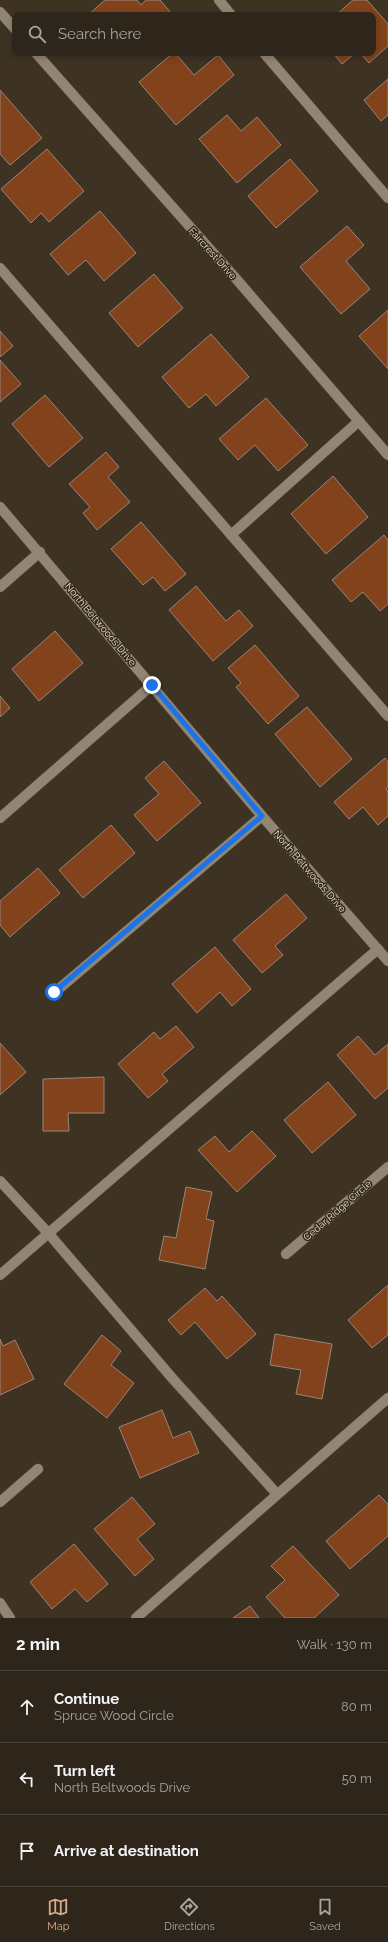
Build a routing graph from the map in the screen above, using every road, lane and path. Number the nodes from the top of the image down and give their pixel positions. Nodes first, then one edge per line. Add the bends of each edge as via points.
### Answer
1 (219, 0) edge
2 (0, 12) edge
3 (229, 12) edge
4 (12, 26) edge
5 (39, 56) edge
6 (267, 56) edge
7 (388, 198) edge
8 (0, 268) edge
9 (359, 421) junction
10 (388, 455) edge
11 (0, 507) edge
12 (231, 535) junction
13 (40, 552) junction
14 (0, 587) edge
15 (152, 685) junction
16 (388, 716) edge
17 (262, 816) junction
18 (0, 818) edge
19 (378, 949) junction
20 (388, 961) edge
21 (54, 992) dead end
22 (388, 1167) edge
23 (0, 1181) edge
24 (49, 1234) junction
25 (286, 1254) dead end
26 (0, 1276) edge
27 (388, 1398) edge
28 (38, 1469) dead end
29 (277, 1494) junction
30 (0, 1502) edge
31 (0, 1603) edge
32 (10, 1618) edge
33 (136, 1618) edge

1 - 3 street
2 - 4 street
5 - 9 street, Faircrest Drive
6 - 7 street
8 - 12 street
9 - 10 street, Faircrest Drive
9 - 12 street
11 - 13 street, North Beltwoods Drive
12 - 16 street
13 - 14 street
13 - 15 street, North Beltwoods Drive
15 - 17 street, North Beltwoods Drive
15 - 18 street
17 - 19 street, North Beltwoods Drive
17 - 21 street
19 - 20 street, North Beltwoods Drive
19 - 24 street
22 - 25 street, Cedar Ridge Circle
23 - 24 street
24 - 26 street
24 - 29 street via 173,1379
27 - 29 street
28 - 30 street
29 - 33 street
31 - 32 street

